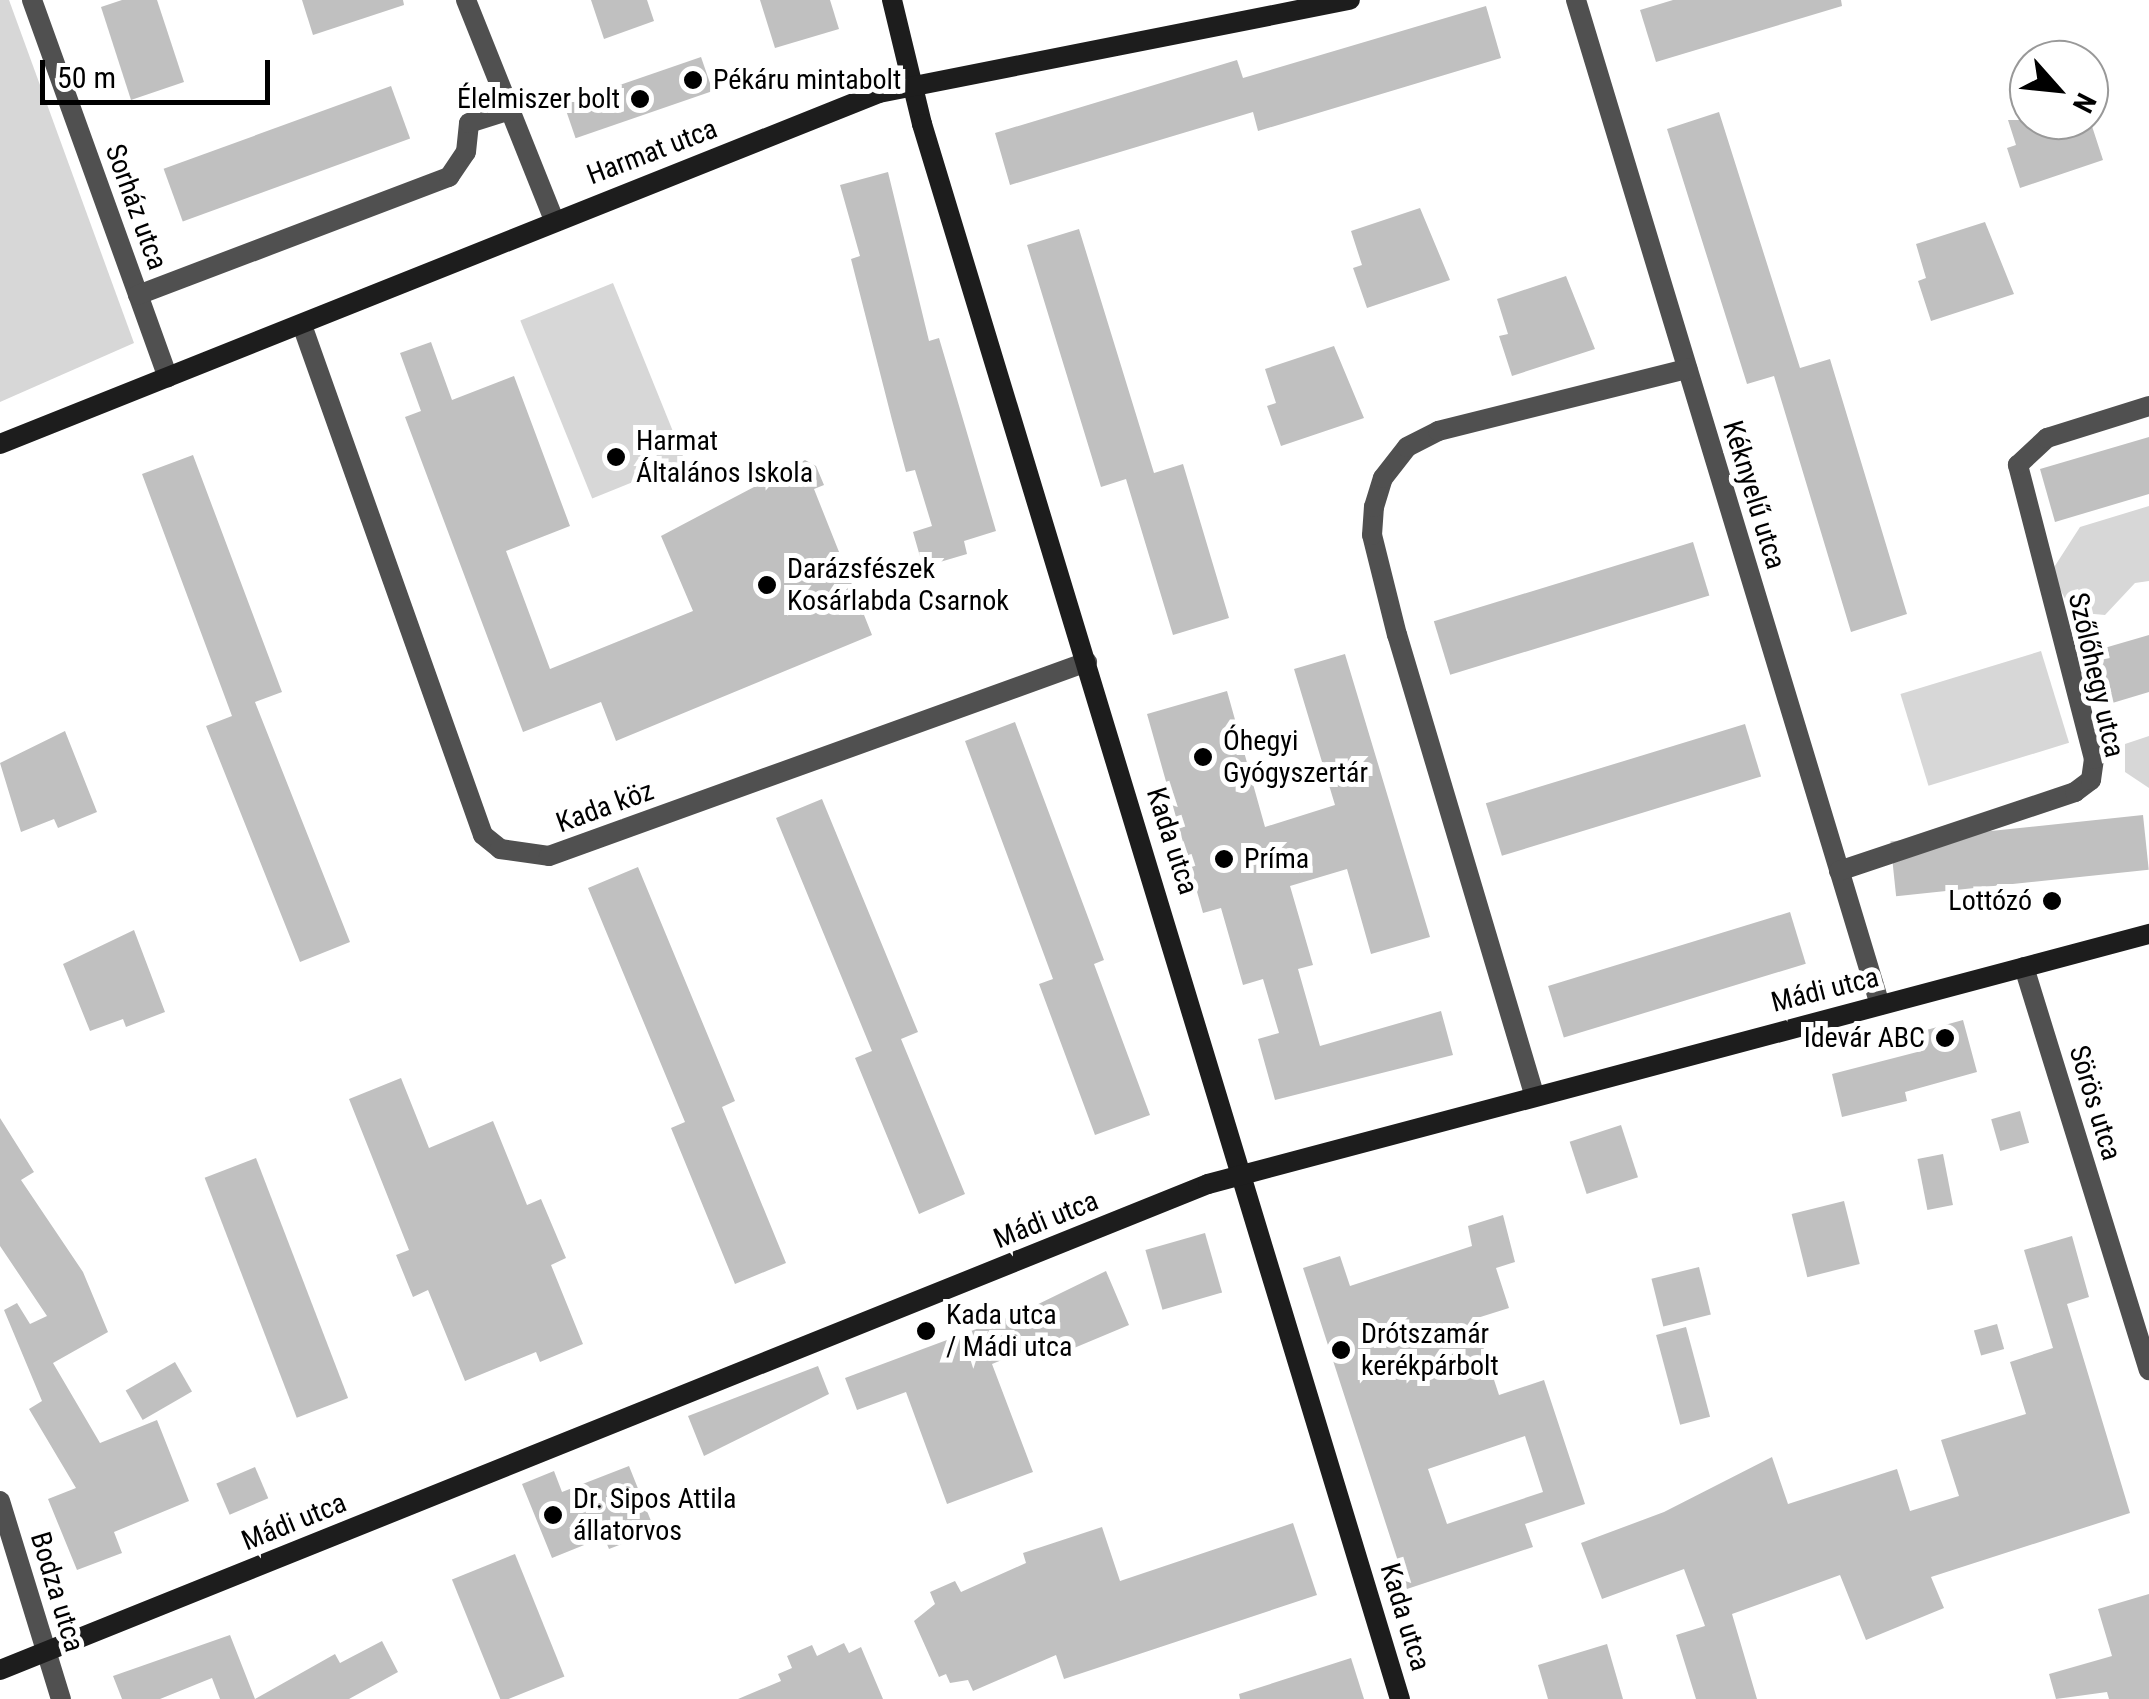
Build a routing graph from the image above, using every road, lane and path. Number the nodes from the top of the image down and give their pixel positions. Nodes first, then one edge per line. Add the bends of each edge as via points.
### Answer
1 (32, 0) edge
2 (466, 0) edge
3 (892, 0) edge
4 (1350, 0) edge
5 (1576, 0) edge
6 (915, 86) junction
7 (510, 110) junction
8 (554, 220) junction
9 (138, 296) junction
10 (302, 325) junction
11 (1687, 369) junction
12 (168, 377) junction
13 (2149, 406) edge
14 (0, 444) edge
15 (1087, 662) junction
16 (1839, 870) junction
17 (2149, 934) edge
18 (2024, 967) junction
19 (1880, 1005) junction
20 (1534, 1094) junction
21 (1241, 1174) junction
22 (2149, 1370) edge
23 (0, 1501) edge
24 (46, 1651) junction
25 (0, 1670) edge
26 (62, 1699) edge
27 (1400, 1699) edge

1 - 9 street, Sorház utca
2 - 7 street
3 - 6 street, Kada utca
4 - 6 street, Harmat utca
5 - 11 street, Kéknyelű utca
6 - 8 street, Harmat utca via 879,93
6 - 15 street, Kada utca
7 - 8 street
7 - 9 street via 469,122 466,152 449,177
8 - 10 street, Harmat utca
9 - 12 street, Sorház utca
10 - 12 street, Harmat utca
10 - 15 street, Kada köz via 484,835 525,856 550,856
11 - 16 street, Kéknyelű utca
11 - 20 street via 1438,431 1407,447 1383,478 1374,507 1372,535 1397,635
12 - 14 street, Harmat utca
13 - 16 street, Szőlőhegy utca via 2047,438 2018,465 2094,759 2091,780 2075,792
15 - 21 street, Kada utca
16 - 19 street, Kéknyelű utca
17 - 18 street, Mádi utca
18 - 19 street, Mádi utca
18 - 22 street, Sörös utca
19 - 20 street, Mádi utca
20 - 21 street, Mádi utca
21 - 24 street, Mádi utca
21 - 27 street, Kada utca
23 - 24 street, Bodza utca
24 - 25 street, Mádi utca
24 - 26 street, Bodza utca

